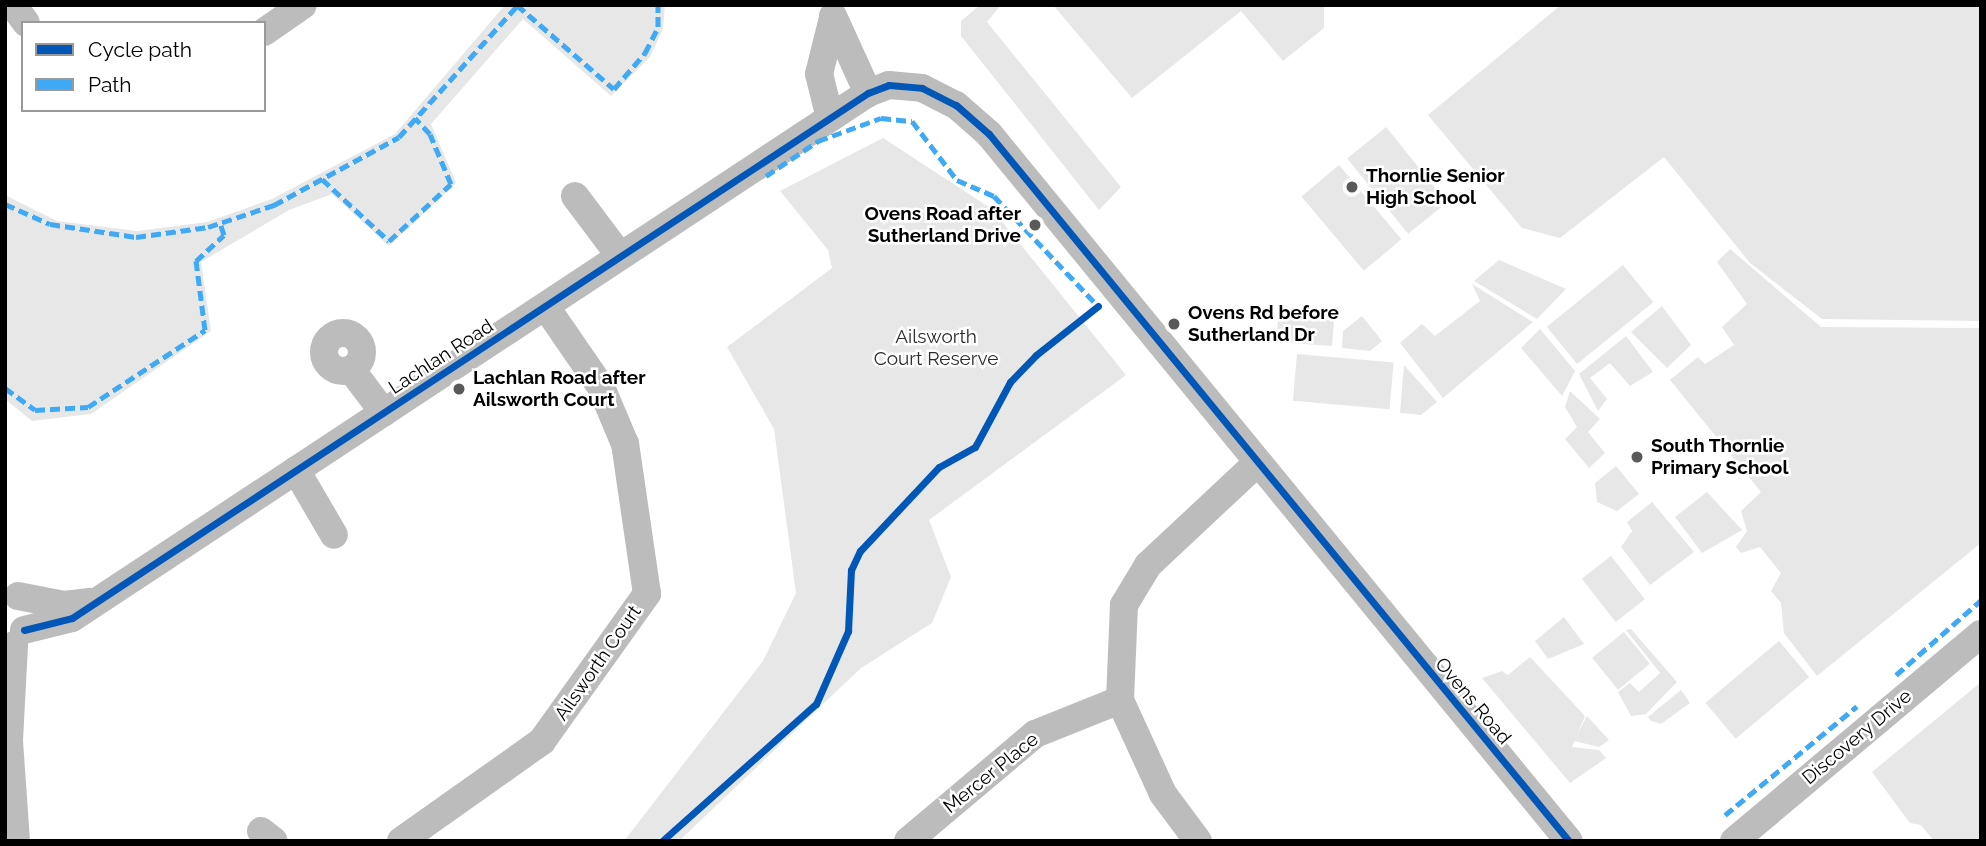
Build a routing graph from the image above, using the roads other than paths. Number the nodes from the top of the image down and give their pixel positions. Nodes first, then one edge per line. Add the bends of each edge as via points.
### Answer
1 (13, 5) edge
2 (303, 5) edge
3 (833, 12) edge
4 (25, 21) edge
5 (266, 31) edge
6 (868, 93) junction
7 (830, 118) junction
8 (575, 196) dead end
9 (620, 256) junction
10 (546, 307) junction
11 (353, 372) dead end
12 (384, 412) junction
13 (1255, 465) junction
14 (296, 470) junction
15 (334, 535) dead end
16 (12, 592) edge
17 (96, 601) junction
18 (1981, 634) edge
19 (14, 641) edge
20 (1120, 700) junction
21 (7, 734) edge
22 (16, 841) edge
23 (401, 841) edge
24 (908, 841) edge
25 (1198, 841) edge
26 (1569, 841) edge
27 (1734, 841) edge

1 - 4 street
2 - 5 street
3 - 6 street
3 - 7 street via 819,74
6 - 7 street, Lachlan Road
6 - 13 street, Ovens Road via 890,85 922,88 956,105 989,134
7 - 9 street, Lachlan Road
8 - 9 street
9 - 10 street, Lachlan Road
10 - 12 street, Lachlan Road
10 - 23 street, Ailsworth Court via 601,387 625,444 647,594 542,741
11 - 12 street, Lachlan Road
12 - 14 street, Lachlan Road
13 - 20 street via 1148,565 1124,605
13 - 26 street, Ovens Road
14 - 15 street
14 - 17 street, Lachlan Road
16 - 17 street, Lachlan Road via 64,605
16 - 19 street via 26,612
17 - 19 street, Lachlan Road via 72,618
18 - 27 street, Discovery Drive
19 - 21 street
20 - 24 street, Mercer Place via 1035,734
20 - 25 street via 1163,794
21 - 22 street

